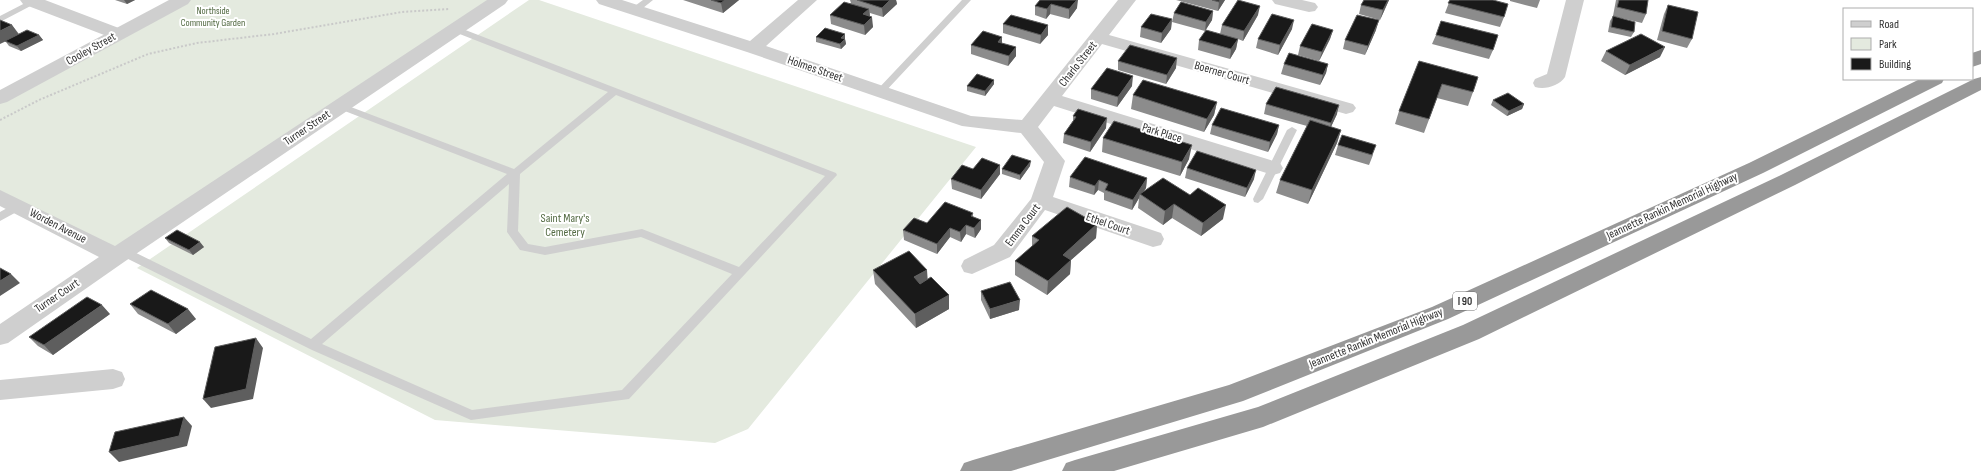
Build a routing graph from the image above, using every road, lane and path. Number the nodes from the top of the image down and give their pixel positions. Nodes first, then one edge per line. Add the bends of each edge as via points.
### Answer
1 (182, 0) edge
2 (498, 0) edge
3 (605, 0) edge
4 (808, 0) edge
5 (967, 0) edge
6 (1127, 0) edge
7 (1281, 0) edge
8 (1575, 0) edge
9 (34, 1) edge
10 (642, 5) edge
11 (1309, 7) dead end
12 (449, 9) dead end
13 (0, 19) edge
14 (455, 29) junction
15 (118, 34) junction
16 (1098, 38) junction
17 (753, 48) junction
18 (1934, 80) edge
19 (1542, 83) dead end
20 (1981, 83) edge
21 (615, 91) junction
22 (880, 92) junction
23 (0, 98) edge
24 (1051, 99) junction
25 (340, 106) junction
26 (1346, 108) dead end
27 (0, 120) edge
28 (1027, 127) junction
29 (1292, 130) dead end
30 (1273, 168) junction
31 (515, 173) junction
32 (1258, 199) dead end
33 (9, 201) edge
34 (1041, 201) junction
35 (0, 217) edge
36 (1153, 239) dead end
37 (119, 254) junction
38 (972, 266) dead end
39 (740, 272) junction
40 (0, 336) edge
41 (313, 345) junction
42 (113, 379) dead end
43 (0, 390) edge
44 (973, 471) edge
45 (1075, 471) edge

1 - 15 street, Cooley Street
2 - 14 street, Turner Street
3 - 10 street, Holmes Street
4 - 17 street
5 - 22 lane
6 - 16 street, Charlo Street
7 - 11 street
8 - 19 street via 1556,77
9 - 13 lane
9 - 15 street
10 - 17 street, Holmes Street
12 - 27 path via 402,12 274,34 197,43 148,54 39,100
14 - 21 lane
14 - 25 street, Turner Street
15 - 23 street, Cooley Street
16 - 24 street, Charlo Street
16 - 26 street, Boerner Court
17 - 22 street, Holmes Street
18 - 44 highway, Jeannette Rankin Memorial Highway / I 90 via 1756,168 1440,313 1234,394
20 - 45 highway, I 90 via 1788,180 1471,332 1263,416
21 - 31 lane
21 - 39 lane via 832,175
22 - 28 street, Holmes Street via 970,122
24 - 28 street, Charlo Street
24 - 30 street, Park Place
25 - 31 lane
25 - 37 street, Turner Street
28 - 34 street, Emma Court via 1055,161
29 - 30 lane
30 - 32 lane
31 - 39 lane via 512,232 524,248 545,251 642,233
31 - 41 lane
33 - 35 lane
33 - 37 street, Worden Avenue
34 - 36 street, Ethel Court
34 - 38 street, Emma Court via 1002,251
37 - 40 street, Turner Court
37 - 41 lane
39 - 41 lane via 625,395 471,415
42 - 43 street

